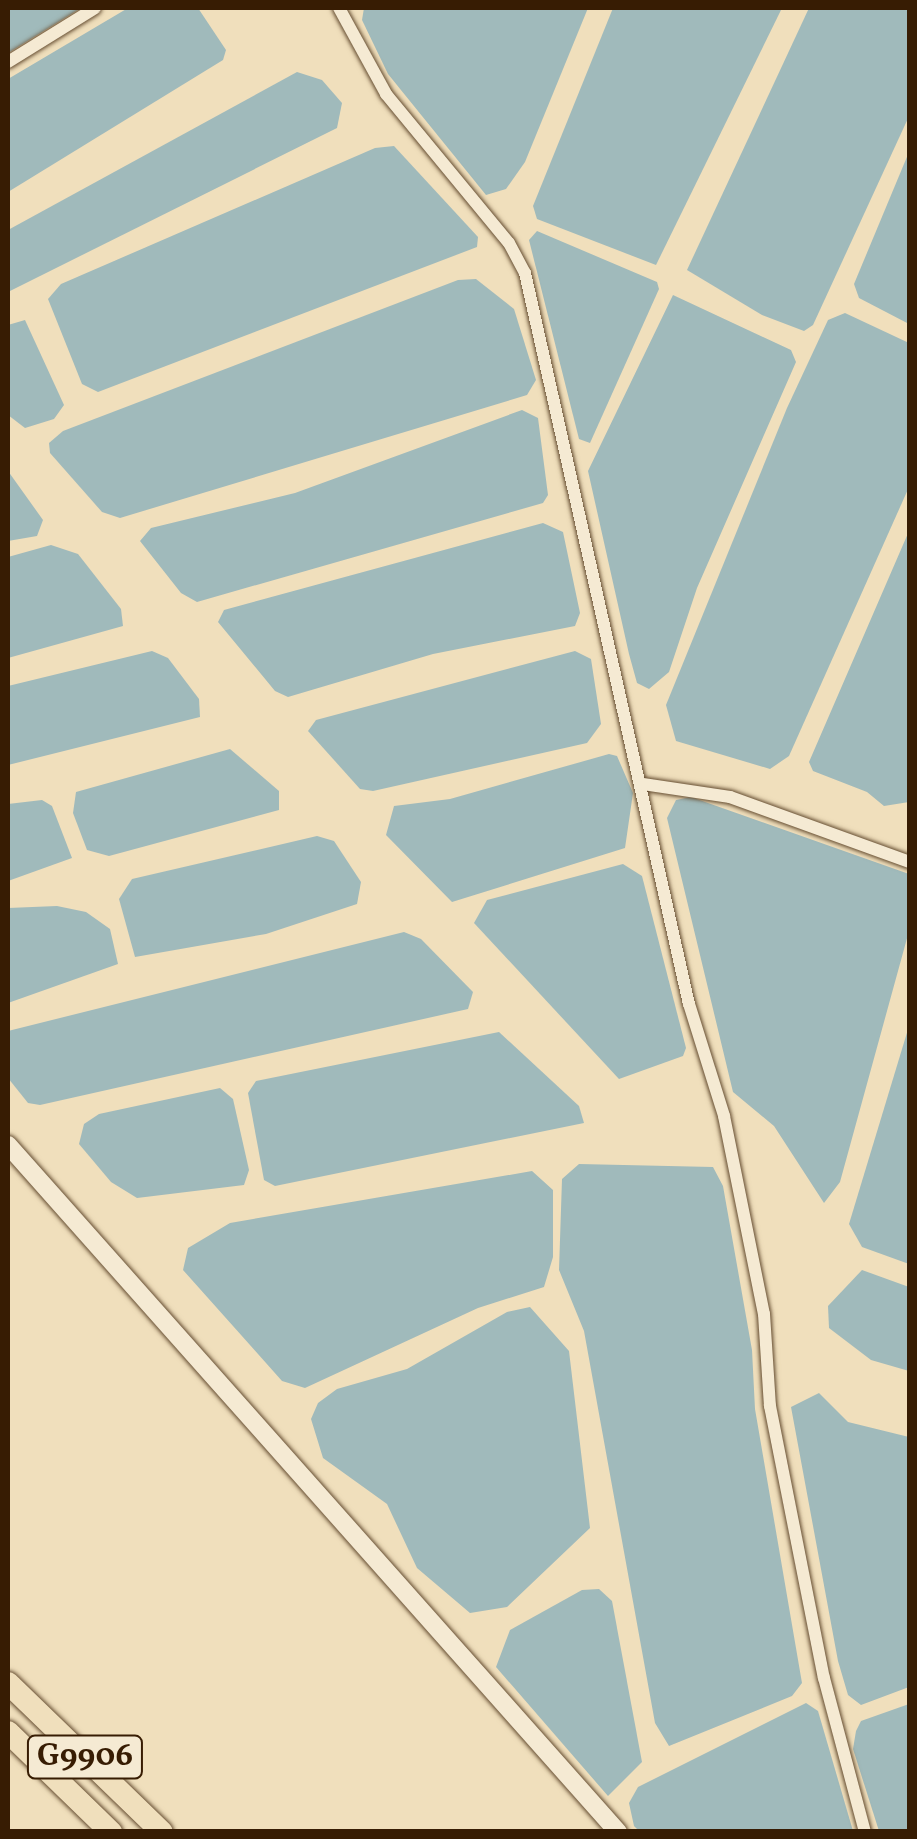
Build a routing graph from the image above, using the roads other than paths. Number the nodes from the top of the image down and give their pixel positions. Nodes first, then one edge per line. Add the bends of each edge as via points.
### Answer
1 (95, 8) edge
2 (339, 8) edge
3 (8, 62) edge
4 (643, 784) junction
5 (910, 862) edge
6 (8, 1144) edge
7 (8, 1683) edge
8 (8, 1732) edge
9 (111, 1832) edge
10 (162, 1832) edge
11 (618, 1832) edge
12 (865, 1832) edge

1 - 3 street
2 - 4 street via 386,94 522,264
4 - 5 street via 730,798
4 - 12 street via 689,1004 724,1116 764,1314 770,1406 824,1678
6 - 11 street
7 - 10 highway, G9906
8 - 9 highway, G9906

